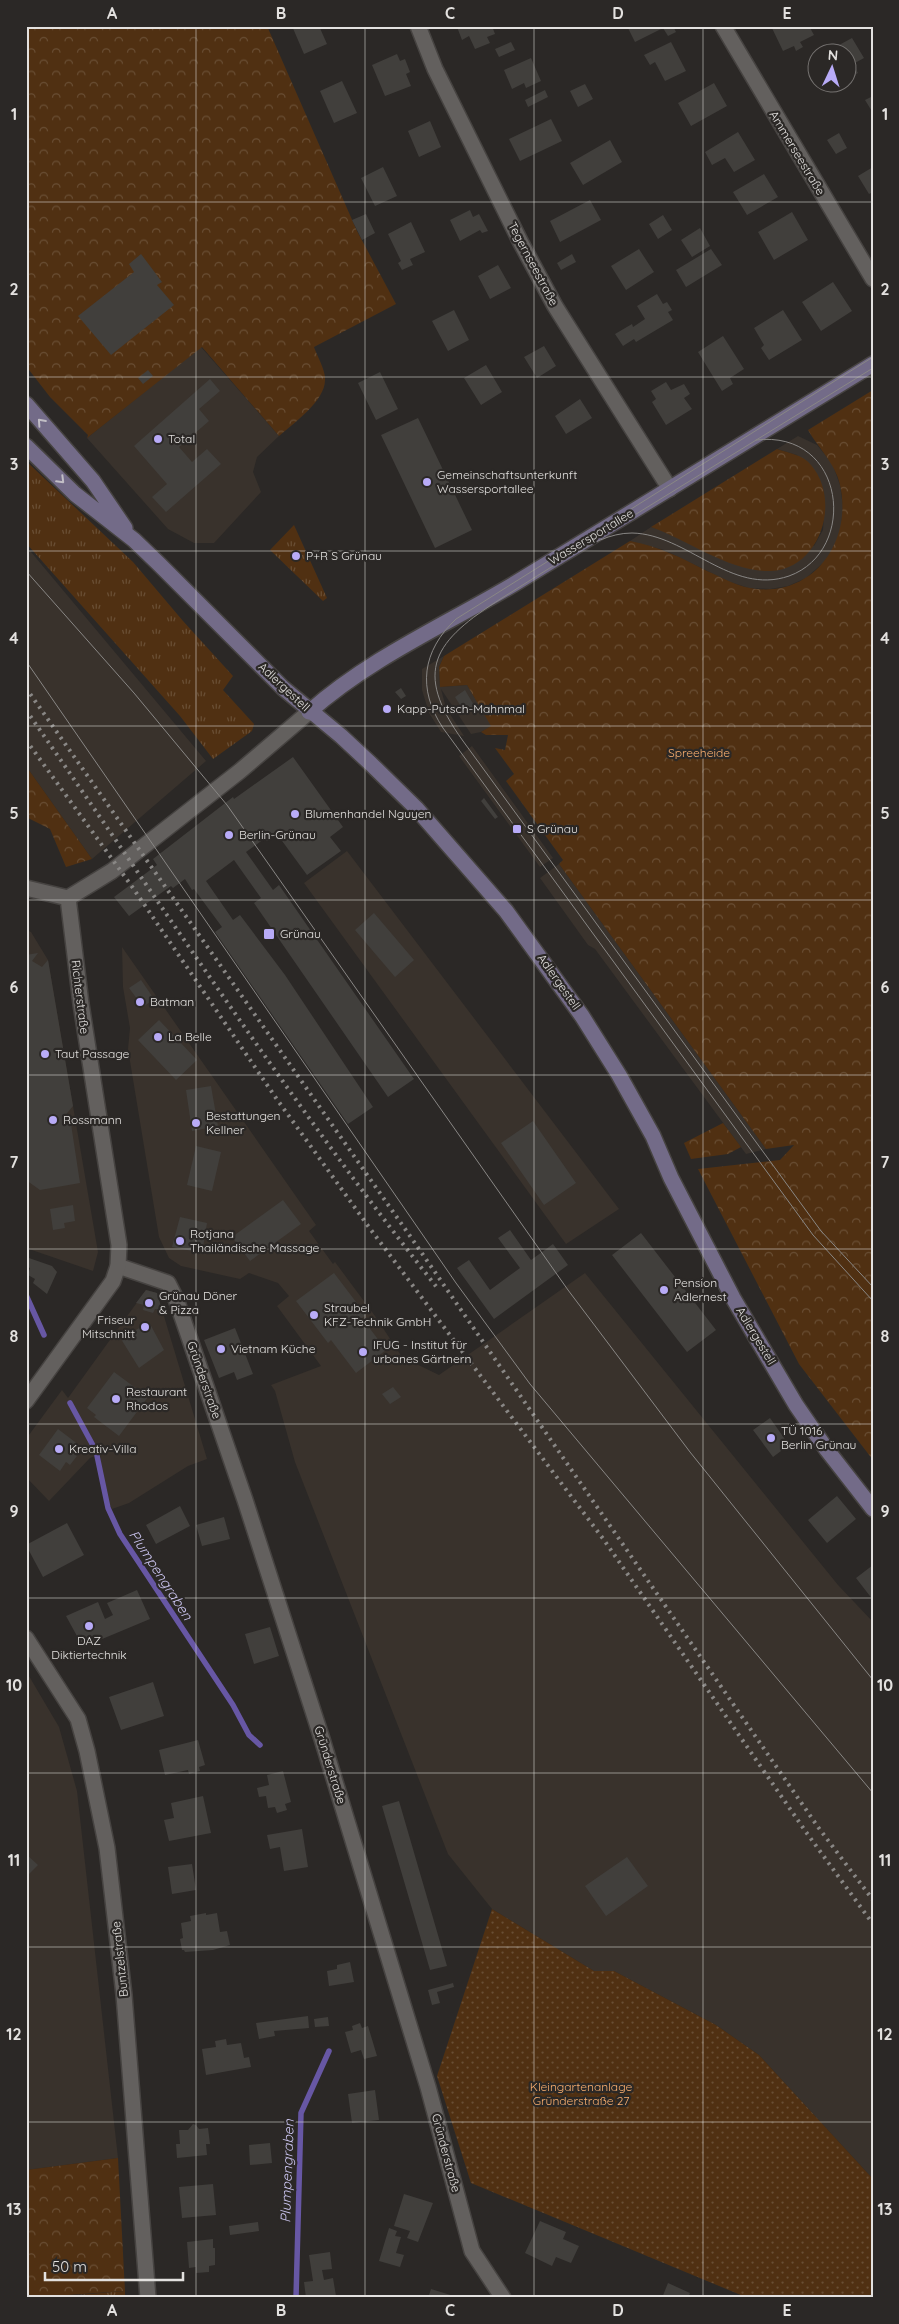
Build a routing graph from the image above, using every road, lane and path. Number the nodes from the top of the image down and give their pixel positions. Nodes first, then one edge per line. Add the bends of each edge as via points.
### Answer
1 (418, 26) edge
2 (723, 26) edge
3 (873, 279) edge
4 (873, 364) edge
5 (26, 404) edge
6 (26, 446) edge
7 (670, 489) junction
8 (134, 540) junction
9 (309, 712) junction
10 (26, 888) edge
11 (68, 898) junction
12 (118, 1266) junction
13 (26, 1401) edge
14 (873, 1509) edge
15 (26, 1638) edge
16 (148, 2298) edge
17 (503, 2298) edge

1 - 7 street, Tegernseestraße via 440,79 525,250 568,328
2 - 3 street, Ammerseestraße
4 - 7 main road, Wassersportallee
8 -> 5 main road, Adlergestell via 94,481
6 -> 8 main road, Adlergestell via 75,494
7 - 9 main road, Wassersportallee via 508,588 355,675
8 - 9 main road, Adlergestell
9 - 11 street via 281,738 112,871
9 - 14 main road, Adlergestell via 349,743 416,808 479,878 541,956 619,1075 653,1136 733,1298 796,1405
10 - 11 street
11 - 12 street, Richterstraße via 81,1004 119,1244
12 - 13 street, Richterstraße via 113,1281
12 - 17 street, Gründerstraße via 168,1283 176,1299 322,1739 428,2087 472,2251
15 - 16 street, Buntzelstraße via 78,1719 107,1848 124,1994

